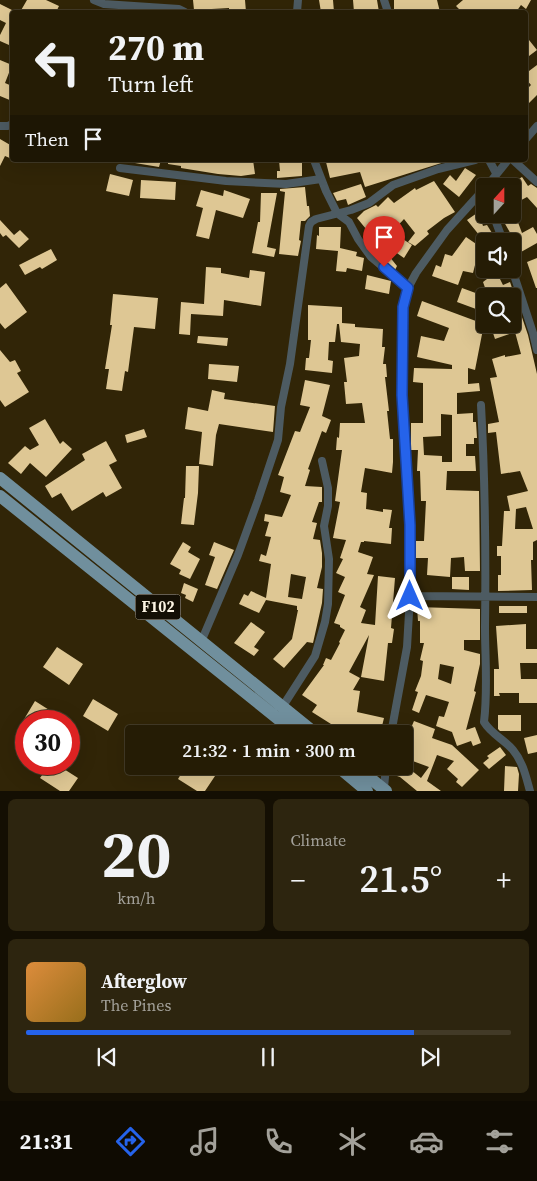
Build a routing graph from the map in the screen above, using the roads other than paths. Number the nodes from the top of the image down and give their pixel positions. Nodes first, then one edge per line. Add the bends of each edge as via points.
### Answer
1 (94, 0) edge
2 (146, 3) edge
3 (181, 10) edge
4 (537, 126) edge
5 (528, 136) edge
6 (315, 162) edge
7 (467, 162) edge
8 (490, 162) edge
9 (506, 162) edge
10 (515, 162) edge
11 (120, 168) dead end
12 (496, 173) junction
13 (492, 178) edge
14 (321, 179) junction
15 (537, 182) edge
16 (476, 198) edge
17 (337, 213) junction
18 (515, 278) edge
19 (408, 288) junction
20 (537, 350) edge
21 (481, 405) dead end
22 (322, 462) dead end
23 (0, 478) edge
24 (0, 496) edge
25 (410, 596) junction
26 (485, 596) junction
27 (537, 597) edge
28 (201, 642) junction
29 (283, 706) junction
30 (286, 725) edge
31 (305, 725) edge
32 (393, 725) edge
33 (348, 775) edge
34 (366, 775) edge
35 (386, 775) edge
36 (385, 790) edge
37 (367, 791) edge
38 (530, 791) edge

1 - 2 street via 104,4
2 - 3 street
4 - 5 street
6 - 14 street
7 - 17 street via 393,185 369,203
8 - 12 street
9 - 12 street
10 - 15 street
11 - 14 street via 226,181 286,184
12 - 13 street
14 - 17 street
16 - 19 street via 447,230
17 - 19 street via 354,228 371,257
17 - 28 street via 316,219 308,226 278,440 238,555
18 - 20 street
19 - 25 street via 403,307 402,395 410,525
21 - 26 street
22 - 29 street via 328,488 324,526 329,559 328,604 315,656
23 - 28 main road, F102
24 - 30 main road, F102
25 - 26 street
25 - 32 street via 408,647
26 - 27 street
26 - 38 street via 487,702 484,722 520,760
28 - 29 main road, F102
29 - 31 main road, F102
33 - 37 main road
34 - 36 main road
35 - 36 street

